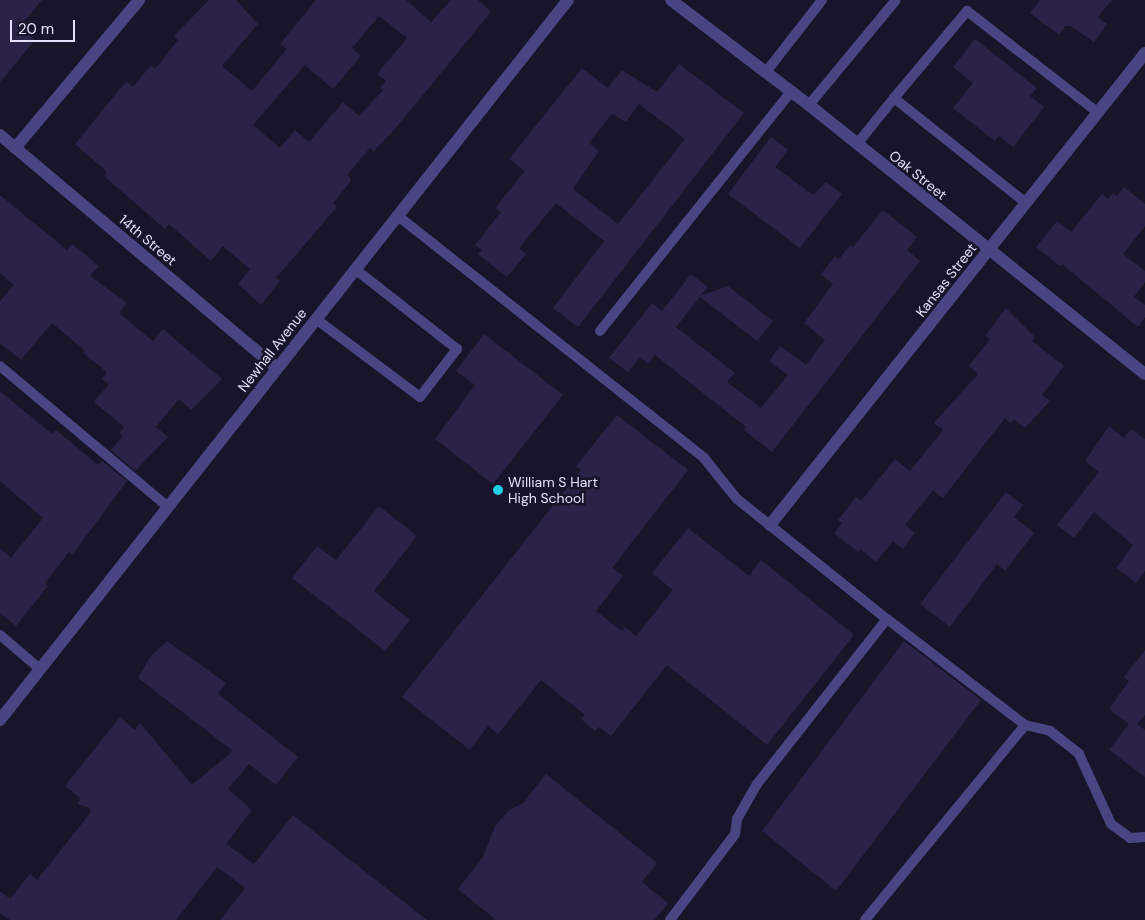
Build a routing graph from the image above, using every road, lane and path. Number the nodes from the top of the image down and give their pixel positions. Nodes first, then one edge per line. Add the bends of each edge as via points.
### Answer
1 (139, 0) edge
2 (568, 0) edge
3 (671, 0) edge
4 (822, 0) edge
5 (896, 0) edge
6 (1145, 53) edge
7 (766, 72) junction
8 (790, 92) junction
9 (894, 98) junction
10 (809, 105) junction
11 (1097, 112) junction
12 (0, 135) edge
13 (857, 144) junction
14 (15, 148) junction
15 (1026, 203) junction
16 (398, 216) junction
17 (988, 251) junction
18 (355, 269) junction
19 (316, 319) junction
20 (600, 331) dead end
21 (0, 366) edge
22 (277, 368) junction
23 (1145, 374) edge
24 (168, 507) junction
25 (770, 526) junction
26 (887, 619) junction
27 (0, 636) edge
28 (40, 669) junction
29 (0, 720) edge
30 (1025, 724) junction
31 (1145, 837) edge
32 (670, 920) edge
33 (865, 920) edge

1 - 14 street
2 - 16 street, Newhall Avenue
3 - 7 street, Oak Street
4 - 7 lane
5 - 10 lane
6 - 11 street, Kansas Street
7 - 8 street, Oak Street
8 - 10 street, Oak Street
8 - 20 lane
9 - 11 lane via 967,11
9 - 13 lane
9 - 15 lane
10 - 13 street, Oak Street
11 - 15 street, Kansas Street
12 - 14 street, 14th Street
13 - 17 street, Oak Street
14 - 22 street, 14th Street
15 - 17 street, Kansas Street
16 - 18 street, Newhall Avenue
16 - 25 lane via 704,458 737,499
17 - 23 street, Oak Street
17 - 25 street, Kansas Street
18 - 19 street, Newhall Avenue
18 - 19 lane via 457,348 420,397
19 - 22 street, Newhall Avenue
21 - 24 lane
22 - 24 street, Newhall Avenue
24 - 28 street, Newhall Avenue
25 - 26 lane
26 - 30 lane
26 - 32 lane via 757,784 737,819 735,834
27 - 28 lane
28 - 29 street, Newhall Avenue
30 - 31 lane via 1050,731 1078,754 1111,824 1130,838
30 - 33 lane

